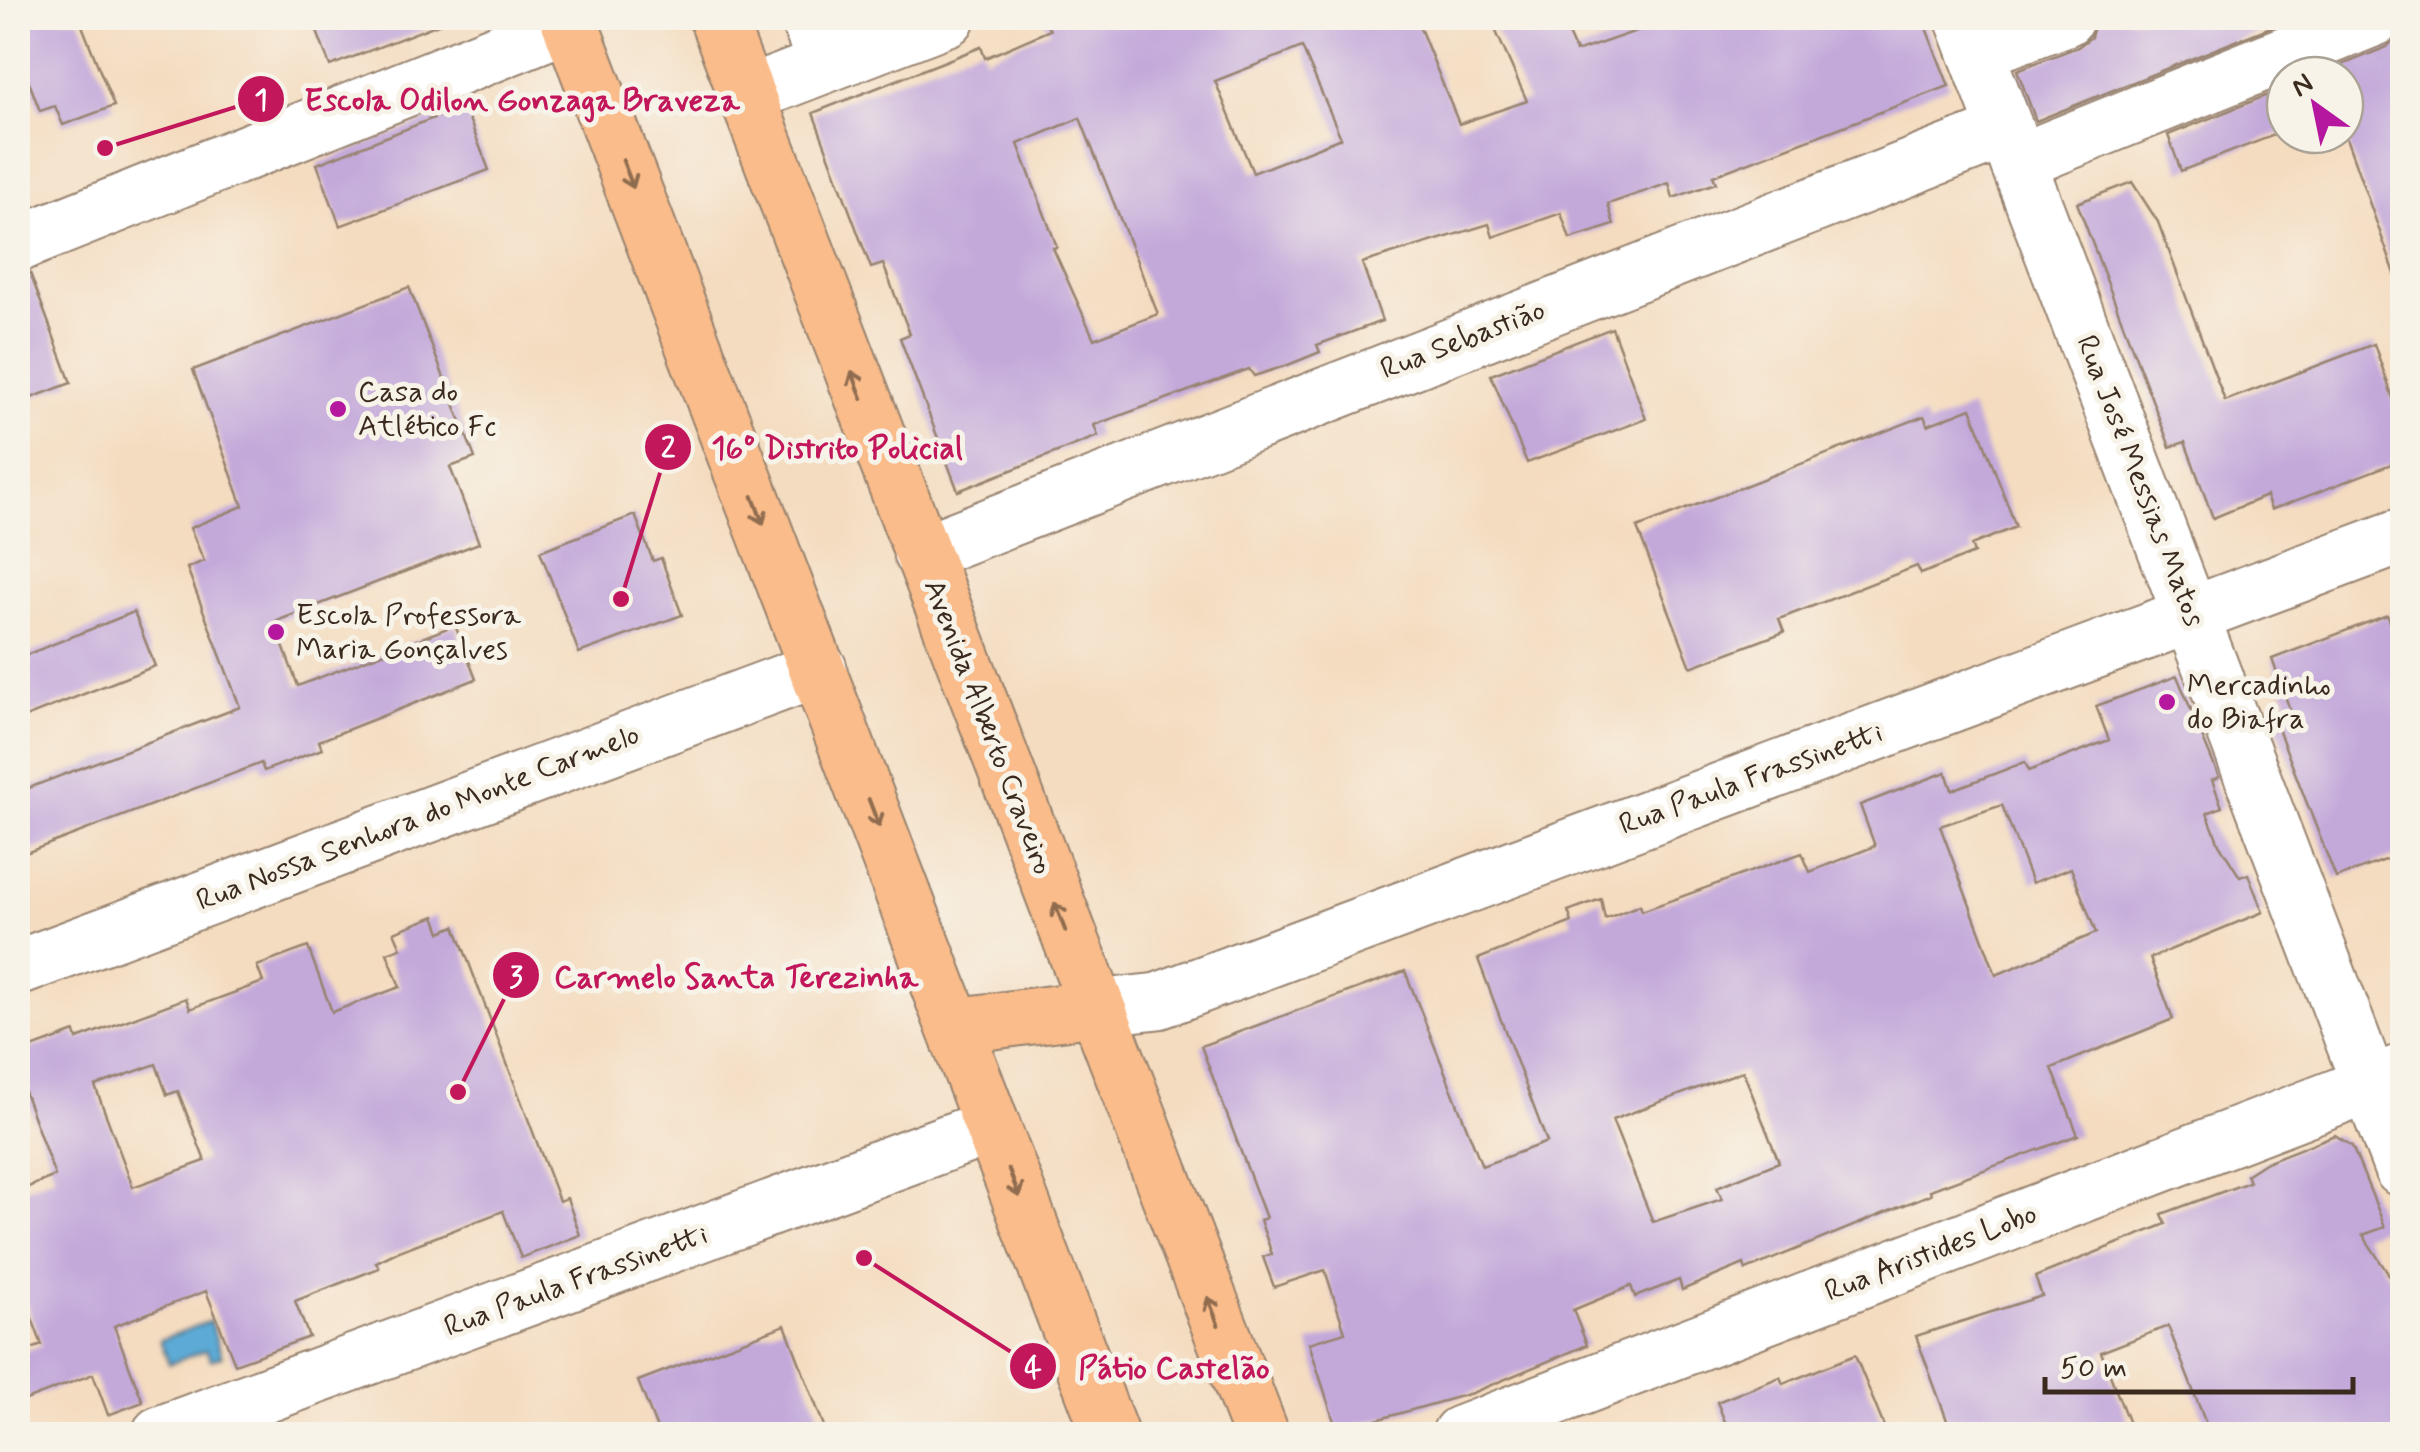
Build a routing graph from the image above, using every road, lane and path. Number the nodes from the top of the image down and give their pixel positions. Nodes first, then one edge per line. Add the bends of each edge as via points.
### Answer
1 (717, 18) edge
2 (948, 18) edge
3 (2066, 18) edge
4 (2375, 18) edge
5 (569, 20) edge
6 (1970, 34) edge
7 (817, 41) edge
8 (747, 95) junction
9 (2012, 146) junction
10 (18, 244) edge
11 (2402, 536) edge
12 (921, 553) junction
13 (2192, 616) junction
14 (819, 669) junction
15 (18, 968) edge
16 (1095, 1008) junction
17 (954, 1026) junction
18 (2386, 1078) edge
19 (992, 1126) junction
20 (2402, 1169) edge
21 (160, 1434) edge
22 (1110, 1434) edge
23 (1261, 1434) edge
24 (1460, 1434) edge

1 - 8 main road, Avenida Alberto Craveiro
2 - 7 street
3 - 6 street
4 - 9 street, Rua Sebastião
5 - 10 street
5 -> 14 main road
6 - 9 street, Rua José Messias Matos
7 - 8 street
12 -> 8 main road, Avenida Alberto Craveiro
9 - 12 street, Rua Sebastião
9 - 13 street, Rua José Messias Matos
11 - 13 street, Rua Paula Frassinetti
16 -> 12 main road, Avenida Alberto Craveiro
13 - 16 street, Rua Paula Frassinetti via 1158,1001
13 - 18 street, Rua José Messias Matos
14 - 15 street, Rua Nossa Senhora do Monte Carmelo
14 -> 17 main road
16 - 17 main road
23 -> 16 main road, Avenida Alberto Craveiro
17 - 19 main road
18 - 20 street, Rua José Messias Matos
18 - 24 street, Rua Aristides Lobo
19 - 21 street, Rua Paula Frassinetti
19 -> 22 main road

